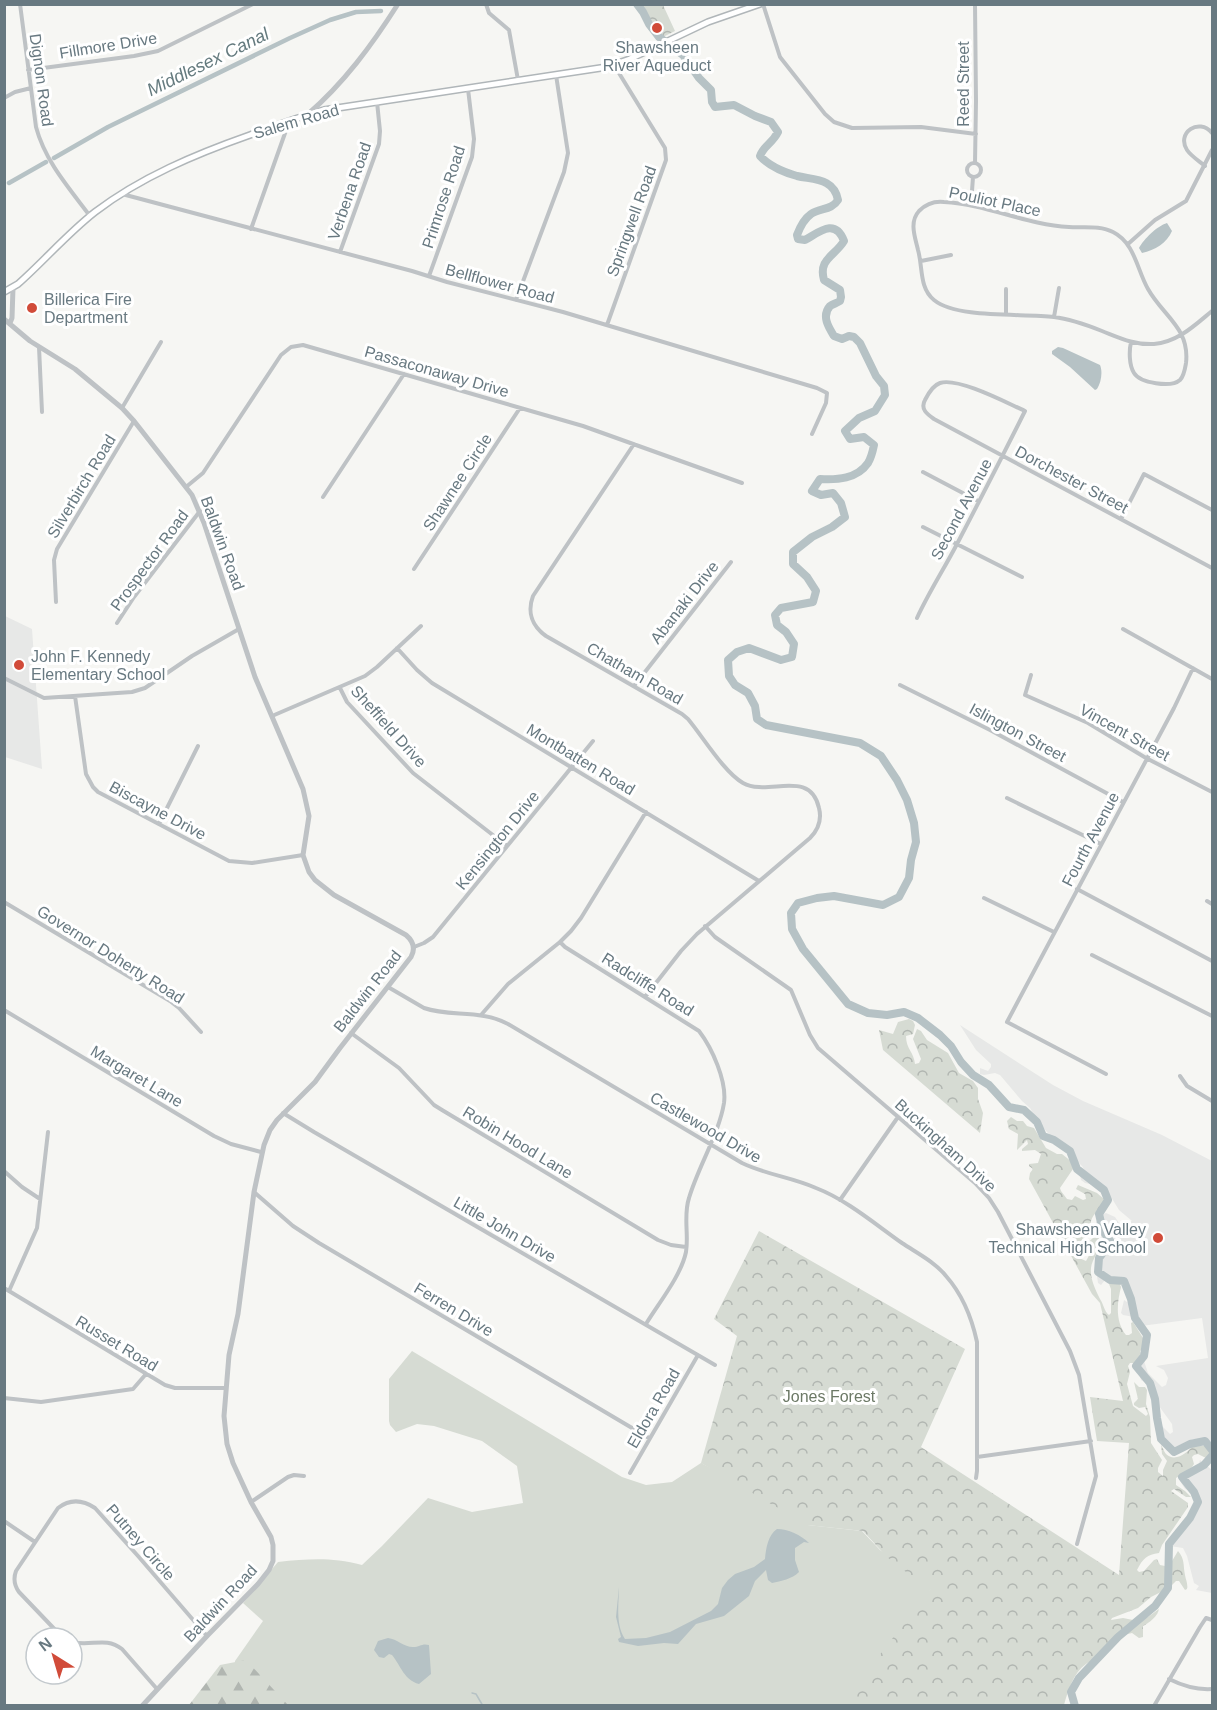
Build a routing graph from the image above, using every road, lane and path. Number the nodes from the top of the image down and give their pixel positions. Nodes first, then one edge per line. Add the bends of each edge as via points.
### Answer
1 (20, 4) edge
2 (253, 4) edge
3 (398, 4) edge
4 (486, 4) edge
5 (761, 4) edge
6 (975, 4) edge
7 (614, 65) junction
8 (28, 70) junction
9 (556, 75) junction
10 (518, 81) junction
11 (31, 88) junction
12 (468, 89) junction
13 (4, 98) edge
14 (377, 102) junction
15 (308, 115) junction
16 (289, 120) junction
17 (1212, 133) edge
18 (976, 134) junction
19 (1212, 150) edge
20 (975, 163) junction
21 (1204, 166) junction
22 (973, 177) junction
23 (122, 194) junction
24 (971, 205) junction
25 (90, 216) junction
26 (251, 229) junction
27 (1128, 244) junction
28 (340, 252) junction
29 (951, 255) dead end
30 (921, 261) junction
31 (429, 276) junction
32 (13, 288) junction
33 (1059, 288) dead end
34 (1006, 290) dead end
35 (4, 292) edge
36 (516, 300) junction
37 (1212, 311) edge
38 (1006, 314) junction
39 (1054, 317) junction
40 (6, 320) edge
41 (607, 325) junction
42 (1182, 335) junction
43 (161, 342) dead end
44 (1131, 342) junction
45 (39, 346) junction
46 (404, 374) junction
47 (122, 408) junction
48 (520, 408) junction
49 (1025, 411) joint
50 (42, 412) dead end
51 (134, 421) junction
52 (812, 434) dead end
53 (634, 444) junction
54 (1002, 456) junction
55 (923, 472) dead end
56 (742, 483) dead end
57 (186, 487) junction
58 (323, 497) dead end
59 (978, 501) junction
60 (1212, 510) edge
61 (200, 511) junction
62 (1121, 519) junction
63 (923, 527) dead end
64 (957, 544) junction
65 (731, 562) dead end
66 (1212, 568) edge
67 (414, 570) dead end
68 (1022, 577) dead end
69 (56, 602) dead end
70 (916, 618) dead end
71 (117, 623) dead end
72 (421, 626) dead end
73 (239, 629) junction
74 (1123, 629) dead end
75 (398, 648) junction
76 (1193, 668) junction
77 (1031, 675) dead end
78 (4, 678) edge
79 (1212, 679) edge
80 (900, 685) dead end
81 (634, 686) junction
82 (340, 688) junction
83 (75, 696) junction
84 (272, 716) junction
85 (593, 741) dead end
86 (198, 747) dead end
87 (1146, 758) junction
88 (572, 768) junction
89 (1212, 792) edge
90 (1007, 798) dead end
91 (1123, 802) junction
92 (646, 812) junction
93 (159, 824) junction
94 (1101, 844) junction
95 (507, 846) junction
96 (303, 855) junction
97 (759, 881) junction
98 (1077, 889) junction
99 (984, 898) dead end
100 (1207, 901) dead end
101 (4, 902) edge
102 (1212, 904) edge
103 (705, 927) junction
104 (1054, 932) junction
105 (560, 942) junction
106 (414, 947) junction
107 (1092, 955) dead end
108 (1212, 961) edge
109 (388, 987) junction
110 (645, 997) junction
111 (4, 1010) edge
112 (481, 1015) junction
113 (1212, 1016) edge
114 (201, 1032) dead end
115 (351, 1033) junction
116 (1106, 1074) dead end
117 (1180, 1076) dead end
118 (1212, 1101) edge
119 (283, 1113) junction
120 (898, 1117) junction
121 (48, 1132) dead end
122 (710, 1145) junction
123 (261, 1152) junction
124 (4, 1171) edge
125 (254, 1192) junction
126 (40, 1199) junction
127 (840, 1200) junction
128 (686, 1248) junction
129 (4, 1288) edge
130 (9, 1291) junction
131 (646, 1324) junction
132 (698, 1355) junction
133 (715, 1365) dead end
134 (146, 1374) junction
135 (226, 1388) junction
136 (4, 1398) edge
137 (649, 1438) junction
138 (1091, 1442) junction
139 (977, 1457) junction
140 (630, 1473) dead end
141 (304, 1476) dead end
142 (976, 1478) dead end
143 (251, 1502) junction
144 (4, 1521) edge
145 (35, 1542) junction
146 (1077, 1544) dead end
147 (1212, 1620) edge
148 (52, 1626) edge
149 (207, 1636) junction
150 (84, 1644) edge
151 (1169, 1679) junction
152 (157, 1689) junction
153 (1212, 1689) edge
154 (142, 1706) edge
155 (1154, 1706) edge

1 - 8 street, Dignon Road
2 - 8 street, Fillmore Drive via 158,51
3 - 15 street via 361,58
4 - 10 street via 489,13 511,35
5 - 7 main road, Salem Road via 719,17
5 - 18 street via 780,57 834,122 852,128 921,127
6 - 18 street, Reed Street
7 - 9 main road, Salem Road
7 - 41 street, Springwell Road via 664,148 666,160
8 - 11 street, Dignon Road
9 - 10 main road, Salem Road
9 - 36 street via 568,158
10 - 12 main road, Salem Road
11 - 13 street
11 - 25 street, Dignon Road via 36,127 45,153
12 - 14 main road, Salem Road
12 - 31 street, Primrose Road via 474,139 472,157
14 - 15 main road, Salem Road
14 - 28 street, Verbena Road via 379,144
15 - 16 main road, Salem Road
16 - 23 main road, Salem Road via 194,156
16 - 26 street
17 - 21 street via 1197,126 1184,139 1188,151
18 - 20 street, Reed Street
19 - 21 street
20 - 22 street, Reed Street via 981,171
20 - 22 street, Reed Street via 967,169
21 - 27 street via 1186,201 1155,220
22 - 24 street, Reed Street
23 - 25 main road, Salem Road
23 - 26 street, Bellflower Road
24 - 27 street, Pouliot Place via 1049,225 1104,229
24 - 30 street, Pouliot Place via 938,202 920,211 914,228
25 - 32 main road, Salem Road
26 - 28 street, Bellflower Road
27 - 42 street via 1150,292
28 - 31 street, Bellflower Road
29 - 30 street
30 - 38 street, Pouliot Place via 925,290 937,303
31 - 36 street, Bellflower Road
32 - 35 main road, Salem Road
32 - 40 street, Baldwin Road via 12,317
33 - 39 street
34 - 38 street
36 - 41 street, Bellflower Road
37 - 42 street
38 - 39 street, Pouliot Place
39 - 44 street, Pouliot Place
40 - 45 street, Baldwin Road
41 - 52 street, Bellflower Road via 827,393
42 - 44 street, Pouliot Place via 1159,343
42 - 44 street via 1186,351 1184,370 1172,384 1147,382 1135,375 1130,361
43 - 47 street
45 - 47 street, Baldwin Road via 75,369
45 - 50 street
46 - 48 street, Passaconaway Drive
46 - 57 street, Passaconaway Drive via 303,345 291,347 281,355 203,472
46 - 58 street
47 - 51 street, Baldwin Road
48 - 53 street, Passaconaway Drive
48 - 67 street, Shawnee Circle
49 - 54 street, Second Avenue
49 - 54 street, Dorchester Street via 952,382 935,386 924,402 923,408 934,419
51 - 57 street, Baldwin Road
51 - 69 street, Silverbirch Road via 57,549
53 - 56 street, Passaconaway Drive
53 - 81 street, Chatham Road via 536,591 530,611 542,633
54 - 59 street, Second Avenue
54 - 62 street, Dorchester Street
55 - 59 street
57 - 61 street, Baldwin Road
59 - 64 street, Second Avenue
60 - 62 street via 1144,474
61 - 71 street, Prospector Road
61 - 73 street, Baldwin Road
62 - 66 street, Dorchester Street
63 - 64 street
64 - 68 street
64 - 70 street, Second Avenue
65 - 81 street, Abanaki Drive
72 - 75 street
73 - 83 street via 141,690
73 - 84 street, Baldwin Road
74 - 76 street
75 - 82 street via 365,676
75 - 88 street, Montbatten Road via 432,683
76 - 79 street
76 - 87 street, Fourth Avenue
77 - 87 street, Vincent Street via 1025,694 1088,723
78 - 83 street via 44,698
80 - 91 street, Islington Street
81 - 97 street, Chatham Road via 688,719 743,783 762,788 798,786 816,800 820,817 814,834
82 - 84 street
82 - 95 street, Sheffield Drive via 347,702 413,773
83 - 93 street, Biscayne Drive via 85,768 93,787
84 - 96 street, Baldwin Road via 307,804 309,821
85 - 88 street, Kensington Drive
86 - 93 street
87 - 89 street, Vincent Street
87 - 91 street, Fourth Avenue
88 - 92 street, Montbatten Road
88 - 95 street, Kensington Drive
90 - 94 street
91 - 94 street, Fourth Avenue
92 - 97 street, Montbatten Road
92 - 105 street via 581,918
93 - 96 street, Biscayne Drive via 237,863
94 - 98 street, Fourth Avenue
95 - 106 street, Kensington Drive via 433,937
96 - 106 street, Baldwin Road via 309,872 319,883 402,932
97 - 103 street, Chatham Road
98 - 104 street, Fourth Avenue
98 - 108 street
99 - 104 street
100 - 102 street
101 - 114 street, Governor Doherty Road via 170,1001
103 - 110 street, Chatham Road
103 - 120 street, Buckingham Drive via 787,986 818,1048
104 - 116 street, Fourth Avenue via 1007,1022
105 - 110 street, Radcliffe Road
105 - 112 street via 508,984
106 - 109 street, Baldwin Road
107 - 113 street
109 - 112 street, Castlewood Drive via 430,1010
109 - 115 street, Baldwin Road
110 - 122 street, Radcliffe Road via 699,1030 712,1052 723,1083 724,1101
111 - 123 street, Margaret Lane via 214,1136
112 - 122 street, Castlewood Drive via 508,1023
115 - 119 street, Baldwin Road via 315,1082
115 - 128 street, Robin Hood Lane via 399,1068 434,1105 658,1240
117 - 118 street via 1187,1086
119 - 123 street, Baldwin Road
119 - 131 street, Little John Drive
120 - 127 street
120 - 138 street, Buckingham Drive via 982,1189 998,1212 1076,1365
121 - 126 street
122 - 127 street, Castlewood Drive via 754,1169 805,1183
122 - 128 street, Radcliffe Road via 687,1201
123 - 125 street, Baldwin Road
124 - 126 street
125 - 135 street, Baldwin Road
125 - 137 street, Ferren Drive via 319,1243
126 - 130 street via 37,1228
127 - 139 street, Castlewood Drive via 939,1268 961,1299 977,1342
128 - 131 street, Radcliffe Road via 682,1264
129 - 130 street, Russet Road
130 - 134 street, Russet Road
131 - 132 street, Little John Drive
132 - 133 street, Little John Drive
132 - 137 street, Eldora Road
134 - 135 street, Russet Road via 175,1388
134 - 136 street via 133,1389 41,1402
135 - 143 street, Baldwin Road via 227,1444
137 - 140 street, Eldora Road
138 - 139 street
138 - 146 street, Buckingham Drive via 1096,1476
139 - 142 street, Castlewood Drive
141 - 143 street via 288,1477
143 - 149 street, Baldwin Road via 271,1537 273,1561 263,1578
144 - 145 street
145 - 148 street, Putney Circle via 16,1571 15,1585
145 - 149 street, Putney Circle via 62,1504 77,1501 91,1505
147 - 151 street via 1206,1618
149 - 152 street, Baldwin Road
150 - 152 street via 117,1645
151 - 153 street via 1197,1689
151 - 155 street
152 - 154 street, Baldwin Road

